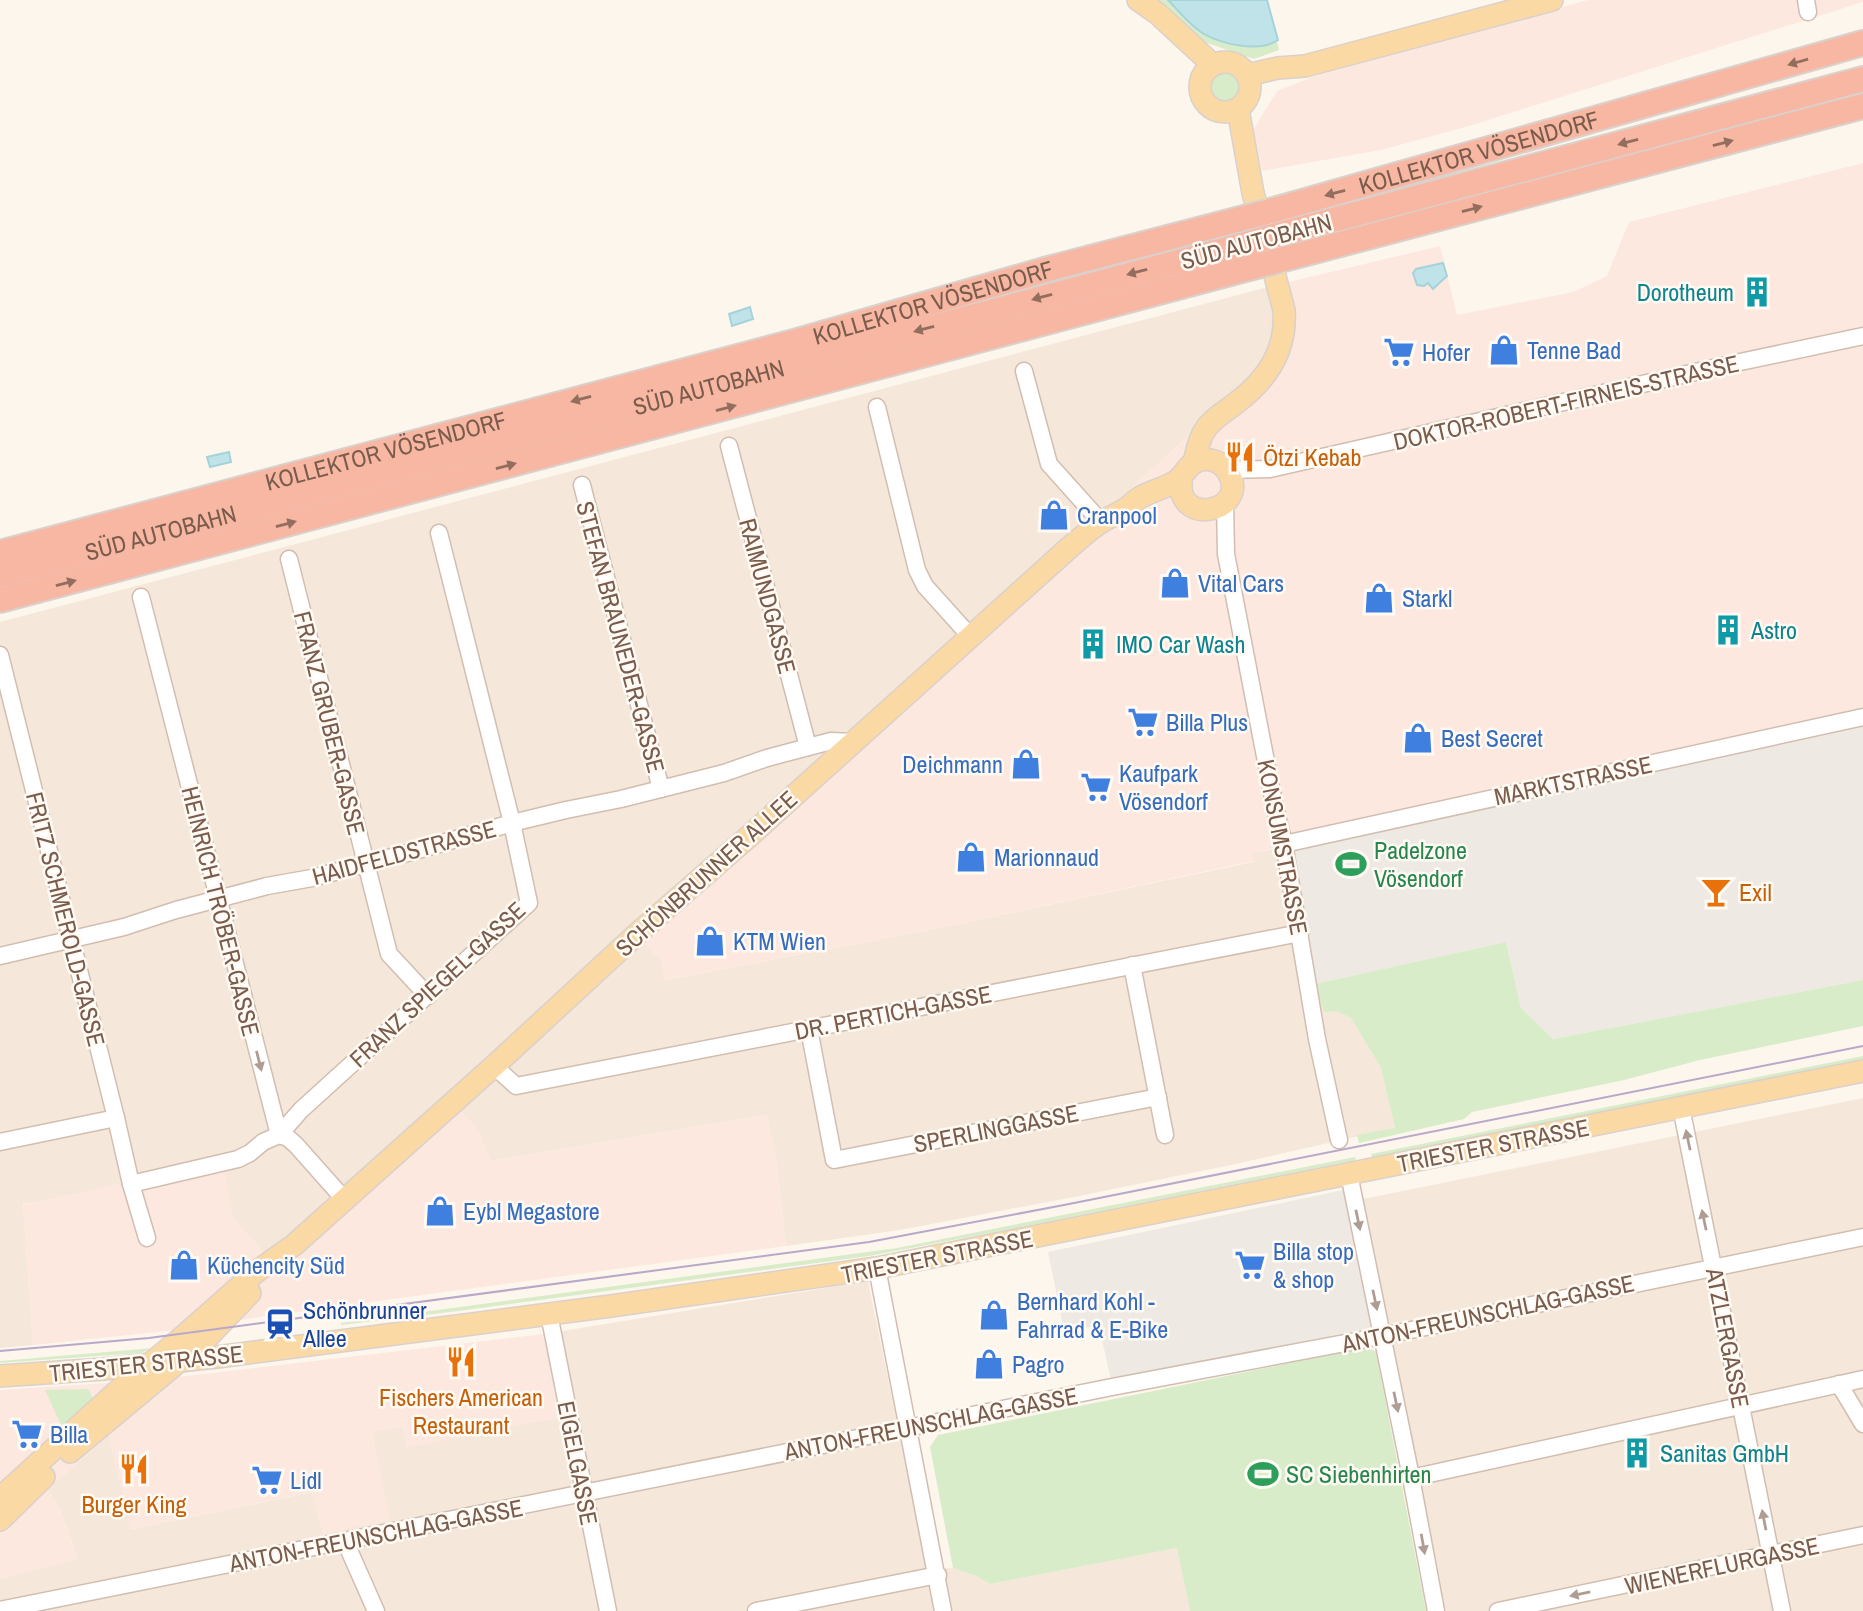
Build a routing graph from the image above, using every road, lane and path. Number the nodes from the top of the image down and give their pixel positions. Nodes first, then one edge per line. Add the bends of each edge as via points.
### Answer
1 (1552, 0) edge
2 (1140, 1) edge
3 (1863, 43) edge
4 (1208, 69) junction
5 (1863, 79) edge
6 (1249, 81) junction
7 (1863, 106) edge
8 (1231, 110) junction
9 (1812, 119) junction
10 (1863, 119) edge
11 (1265, 251) junction
12 (1863, 336) edge
13 (1024, 371) dead end
14 (1237, 402) junction
15 (877, 407) dead end
16 (729, 446) dead end
17 (1188, 469) junction
18 (1225, 481) junction
19 (582, 485) dead end
20 (1195, 506) junction
21 (1125, 509) junction
22 (1101, 522) junction
23 (439, 533) dead end
24 (0, 553) edge
25 (1226, 554) junction
26 (289, 559) dead end
27 (0, 575) edge
28 (141, 597) dead end
29 (0, 600) edge
30 (970, 636) junction
31 (0, 655) edge
32 (1863, 718) edge
33 (852, 742) junction
34 (805, 748) junction
35 (819, 772) junction
36 (661, 789) junction
37 (512, 823) junction
38 (1284, 844) junction
39 (366, 864) junction
40 (219, 899) junction
41 (1300, 933) junction
42 (72, 939) junction
43 (0, 956) edge
44 (1132, 965) junction
45 (428, 996) junction
46 (809, 1029) junction
47 (494, 1066) junction
48 (1863, 1071) edge
49 (1158, 1097) junction
50 (1681, 1107) junction
51 (116, 1118) junction
52 (279, 1135) junction
53 (1165, 1135) dead end
54 (1339, 1140) dead end
55 (0, 1142) edge
56 (1349, 1174) junction
57 (131, 1184) junction
58 (344, 1199) junction
59 (1863, 1237) edge
60 (147, 1238) dead end
61 (294, 1245) junction
62 (1714, 1267) junction
63 (877, 1268) junction
64 (549, 1314) junction
65 (1382, 1336) junction
66 (177, 1362) junction
67 (149, 1365) junction
68 (83, 1371) junction
69 (0, 1376) edge
70 (1863, 1379) edge
71 (1839, 1384) junction
72 (1742, 1406) junction
73 (99, 1407) junction
74 (1863, 1424) edge
75 (907, 1428) junction
76 (1411, 1478) junction
77 (584, 1493) junction
78 (0, 1498) edge
79 (0, 1520) edge
80 (1863, 1535) edge
81 (345, 1541) junction
82 (1771, 1554) junction
83 (938, 1575) junction
84 (0, 1610) edge
85 (376, 1611) edge
86 (608, 1611) edge
87 (756, 1611) edge
88 (943, 1611) edge
89 (1436, 1611) edge
90 (1498, 1611) edge
91 (1782, 1611) edge

1 - 6 main road via 1305,66 1278,68
2 - 4 main road
3 -> 24 highway, KOLLEKTOR VÖSENDORF via 794,342
4 - 6 main road via 1230,62 1240,66
4 - 8 main road via 1200,82 1203,98 1213,108
5 -> 11 highway, SÜD AUTOBAHN
6 - 8 main road via 1246,101
7 - 9 highway, SÜD AUTOBAHN
8 - 14 main road via 1285,327 1273,364
9 - 10 highway
11 -> 9 highway, SÜD AUTOBAHN
11 -> 27 highway, SÜD AUTOBAHN
29 -> 11 highway, SÜD AUTOBAHN
12 - 18 street, DOKTOR-ROBERT-FIRNEIS-STRASSE
13 - 22 street via 1049,464
14 - 17 main road via 1207,428
14 - 18 main road via 1216,443
15 - 30 street via 917,570 925,586
16 - 34 street, RAIMUNDGASSE
17 - 18 main road, SCHÖNBRUNNER ALLEE via 1202,460
17 - 20 main road via 1181,492
17 - 21 main road, SCHÖNBRUNNER ALLEE
18 - 20 main road, SCHÖNBRUNNER ALLEE via 1214,509
18 - 25 street, KONSUMSTRASSE
19 - 36 street, STEFAN BRAUNEDER-GASSE
20 - 21 main road, SCHÖNBRUNNER ALLEE via 1169,502
20 - 25 street, KONSUMSTRASSE via 1216,529
21 - 22 main road, SCHÖNBRUNNER ALLEE
22 - 30 main road, SCHÖNBRUNNER ALLEE
23 - 37 street, FRANZ SPIEGEL-GASSE
25 - 38 street, KONSUMSTRASSE
26 - 39 street, FRANZ GRUBER-GASSE
28 - 40 street, HEINRICH TRÖBER-GASSE
30 - 33 main road, SCHÖNBRUNNER ALLEE
31 - 42 street, FRITZ SCHMEROLD-GASSE
32 - 38 street, MARKTSTRASSE
33 - 34 street, HAIDFELDSTRASSE via 831,741
33 - 35 main road, SCHÖNBRUNNER ALLEE
34 - 35 street
34 - 36 street, HAIDFELDSTRASSE
35 - 47 main road, SCHÖNBRUNNER ALLEE
36 - 37 street, HAIDFELDSTRASSE
37 - 39 street, HAIDFELDSTRASSE
37 - 45 street, FRANZ SPIEGEL-GASSE via 529,904
38 - 41 street, KONSUMSTRASSE
39 - 40 street, HAIDFELDSTRASSE
39 - 45 street, FRANZ GRUBER-GASSE via 389,954
40 - 42 street, HAIDFELDSTRASSE
40 -> 52 street, HEINRICH TRÖBER-GASSE
41 - 44 street, DR. PERTICH-GASSE
41 - 54 street, KONSUMSTRASSE
42 - 43 street, HAIDFELDSTRASSE
42 - 51 street, FRITZ SCHMEROLD-GASSE
44 - 46 street, DR. PERTICH-GASSE
44 - 49 street
45 - 52 street, FRANZ SPIEGEL-GASSE
46 - 47 street, DR. PERTICH-GASSE via 516,1086
46 - 49 street, SPERLINGGASSE via 834,1160
47 - 58 main road, SCHÖNBRUNNER ALLEE
48 - 50 main road, TRIESTER STRASSE
49 - 53 street
50 - 56 main road, TRIESTER STRASSE
62 -> 50 street, ATZLERGASSE
51 - 55 street
51 - 57 street, FRITZ SCHMEROLD-GASSE
52 - 57 street, FRANZ SPIEGEL-GASSE via 238,1159
52 - 58 street via 296,1145
56 - 63 main road, TRIESTER STRASSE
56 -> 65 street
57 - 60 street, FRITZ SCHMEROLD-GASSE
58 - 61 main road, SCHÖNBRUNNER ALLEE
59 - 62 street, ANTON-FREUNSCHLAG-GASSE
61 - 66 main road via 215,1329
61 - 67 main road
62 - 65 street, ANTON-FREUNSCHLAG-GASSE
62 - 72 street, ATZLERGASSE
63 - 64 main road, TRIESTER STRASSE
63 - 75 street
64 - 66 main road, TRIESTER STRASSE
64 - 77 street, EIGELGASSE
65 - 75 street, ANTON-FREUNSCHLAG-GASSE
65 -> 76 street
66 - 67 main road, TRIESTER STRASSE
66 - 79 main road via 69,1453
67 - 68 main road, TRIESTER STRASSE
67 - 73 main road
68 - 69 main road, TRIESTER STRASSE
68 - 73 main road via 100,1393
70 - 71 street
71 - 72 street
71 - 74 street
72 - 76 street
82 -> 72 street, ATZLERGASSE
73 - 78 main road
75 - 77 street, ANTON-FREUNSCHLAG-GASSE
75 - 83 street
76 -> 89 street
77 - 81 street, ANTON-FREUNSCHLAG-GASSE
77 - 86 street, EIGELGASSE
80 - 82 street, WIENERFLURGASSE
81 - 84 street, ANTON-FREUNSCHLAG-GASSE
81 - 85 street
82 -> 90 street, WIENERFLURGASSE
82 - 91 street, ATZLERGASSE
83 - 87 street
83 - 88 street

